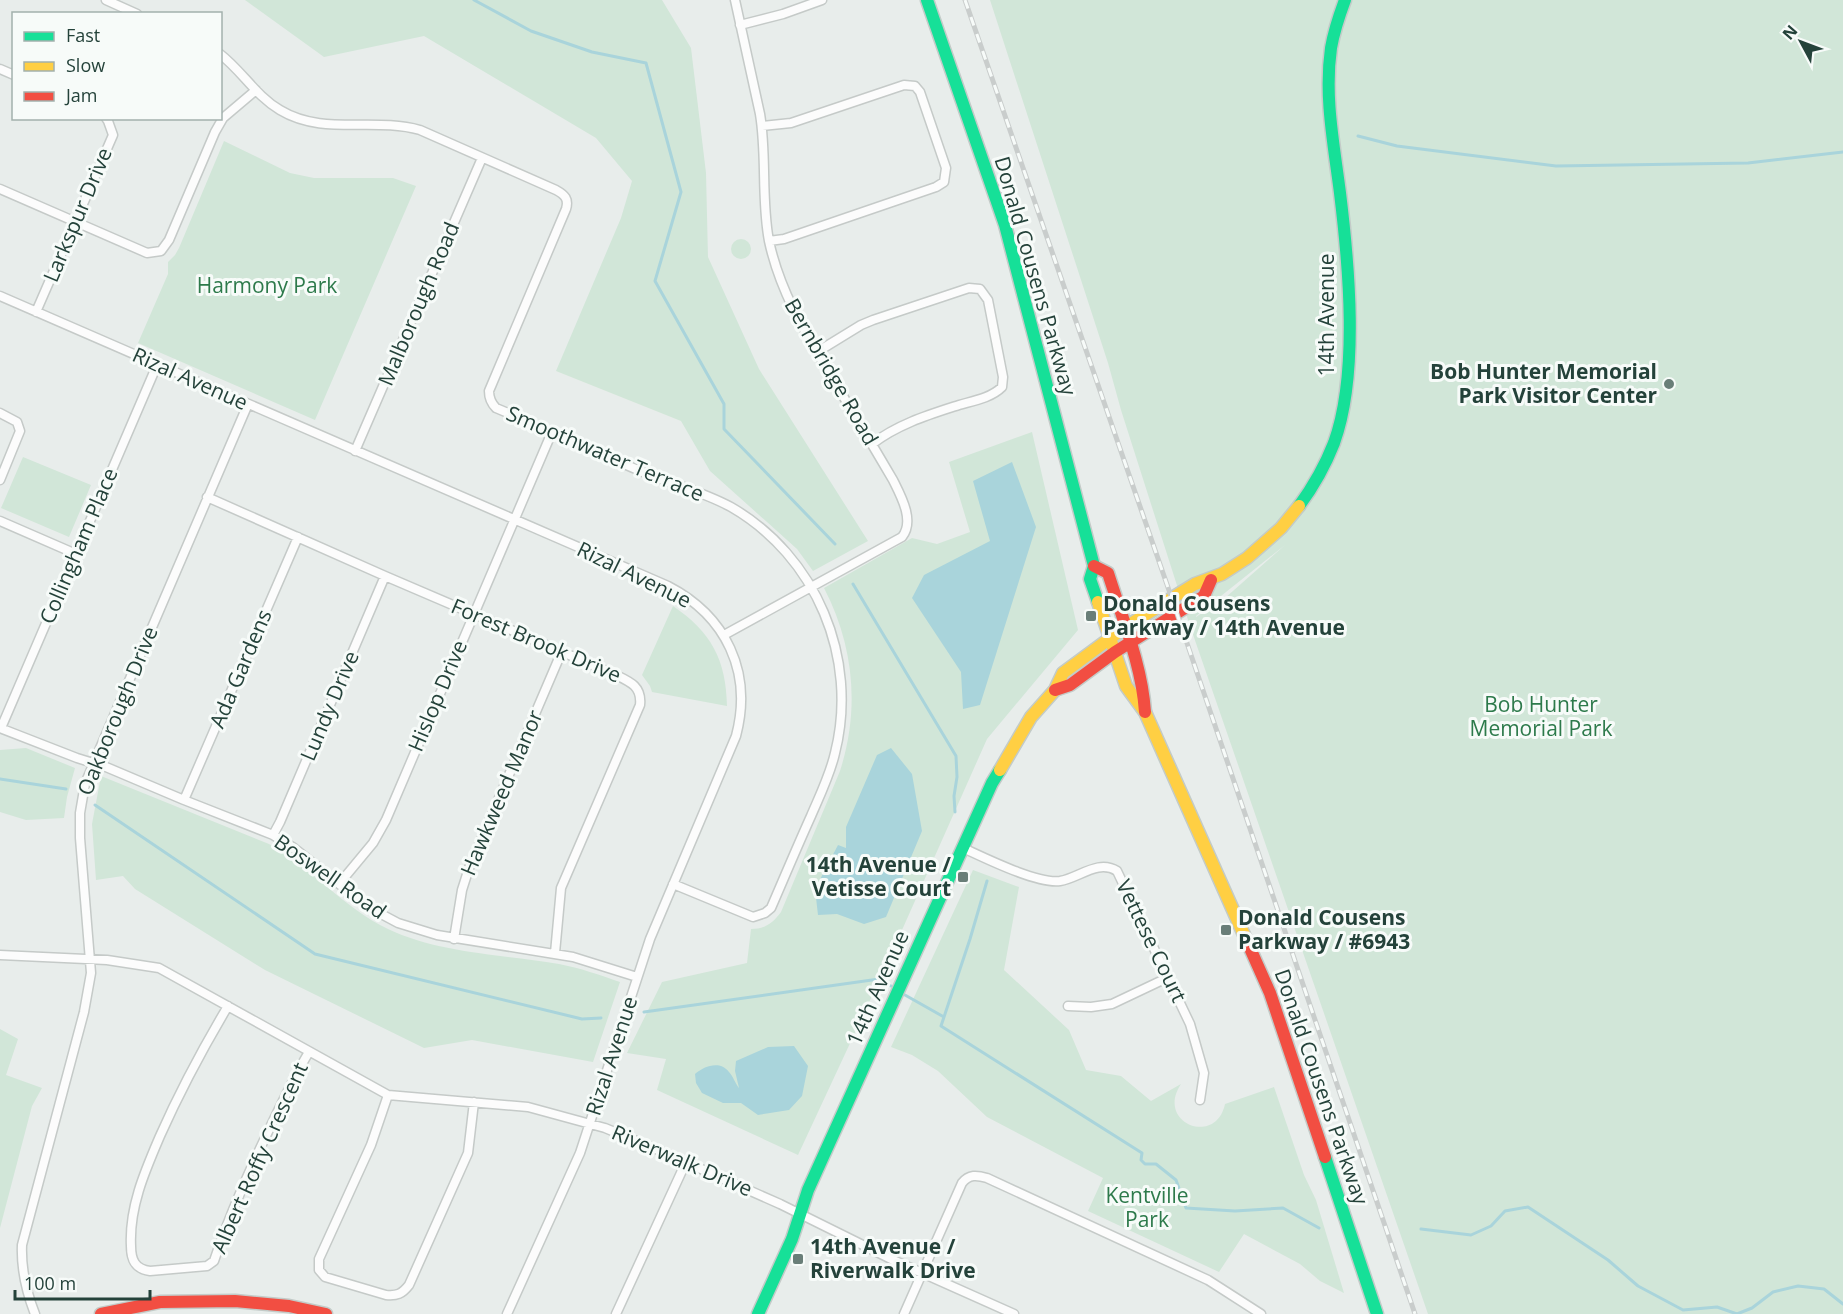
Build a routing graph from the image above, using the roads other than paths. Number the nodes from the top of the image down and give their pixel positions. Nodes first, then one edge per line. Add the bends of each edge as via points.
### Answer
1 (106, 0) edge
2 (735, 0) edge
3 (822, 0) edge
4 (927, 0) edge
5 (1346, 0) edge
6 (133, 12) edge
7 (740, 25) junction
8 (222, 56) edge
9 (256, 90) junction
10 (107, 120) edge
11 (762, 126) junction
12 (482, 158) junction
13 (0, 189) edge
14 (76, 221) junction
15 (769, 241) junction
16 (0, 296) edge
17 (36, 312) junction
18 (817, 352) junction
19 (158, 365) junction
20 (248, 404) junction
21 (0, 413) edge
22 (552, 432) junction
23 (872, 444) junction
24 (355, 451) junction
25 (0, 480) edge
26 (207, 497) junction
27 (514, 520) junction
28 (0, 521) edge
29 (298, 537) junction
30 (76, 554) junction
31 (1094, 566) junction
32 (385, 576) junction
33 (1211, 580) junction
34 (811, 587) junction
35 (474, 613) junction
36 (1124, 628) junction
37 (724, 635) junction
38 (1110, 637) junction
39 (1130, 643) junction
40 (562, 651) junction
41 (1115, 651) junction
42 (1054, 690) junction
43 (1144, 712) junction
44 (0, 728) edge
45 (93, 763) junction
46 (184, 800) junction
47 (273, 835) junction
48 (963, 848) junction
49 (339, 884) junction
50 (674, 884) junction
51 (454, 939) junction
52 (555, 953) junction
53 (0, 955) edge
54 (91, 960) junction
55 (638, 977) junction
56 (1168, 977) junction
57 (228, 1006) junction
58 (1068, 1006) dead end
59 (309, 1052) junction
60 (388, 1095) junction
61 (1200, 1100) dead end
62 (474, 1102) junction
63 (590, 1124) junction
64 (686, 1162) junction
65 (800, 1214) junction
66 (922, 1273) junction
67 (35, 1314) edge
68 (100, 1314) edge
69 (326, 1314) edge
70 (507, 1314) edge
71 (616, 1314) edge
72 (758, 1314) edge
73 (904, 1314) edge
74 (1014, 1314) edge
75 (1261, 1314) edge
76 (1377, 1314) edge

1 - 6 street
2 - 7 street, Bernbridge Road
3 - 7 street
4 - 31 main road, Donald Cousens Parkway via 1005,225
5 - 33 main road, 14th Avenue via 1336,21 1328,104 1345,233 1350,337 1343,413 1319,478 1301,505 1279,531
7 - 11 street, Bernbridge Road
8 - 9 street, Smoothwater Terrace
9 - 12 street, Smoothwater Terrace via 278,109 304,121 326,125 399,125 420,130
9 - 14 street via 224,118 215,132 161,251 147,253
10 - 14 street, Larkspur Drive via 112,135
11 - 15 street, Bernbridge Road
11 - 15 street via 791,123 904,85 915,86 946,168 944,182 936,187
12 - 22 street, Smoothwater Terrace via 556,190 568,202 489,391 489,399 496,408
12 - 24 street, Malborough Road
13 - 14 street
14 - 17 street, Larkspur Drive
15 - 18 street, Bernbridge Road via 798,321
16 - 17 street, Rizal Avenue
17 - 19 street, Rizal Avenue
18 - 23 street, Bernbridge Road
18 - 23 street via 873,320 969,288 985,294 1004,386 989,395 908,422
19 - 20 street, Rizal Avenue
19 - 30 street, Collingham Place
20 - 24 street, Rizal Avenue
20 - 26 street, Oakborough Drive
21 - 25 street via 16,422 20,431
22 - 27 street, Hislop Drive
22 - 34 street, Smoothwater Terrace via 732,508 782,547
23 - 34 street, Bernbridge Road via 901,497 907,531
24 - 27 street, Rizal Avenue
26 - 29 street, Forest Brook Drive
26 - 45 street, Oakborough Drive
27 - 35 street, Hislop Drive
27 - 37 street, Rizal Avenue via 679,592 703,610
28 - 30 street
29 - 32 street, Forest Brook Drive
29 - 46 street, Ada Gardens
30 - 44 street, Collingham Place
31 - 36 main road, Donald Cousens Parkway via 1108,573
31 - 38 main road, Donald Cousens Parkway via 1090,579
32 - 35 street, Forest Brook Drive
32 - 47 street, Lundy Drive
33 - 36 main road, 14th Avenue via 1195,584
33 - 39 main road, 14th Avenue via 1204,596
34 - 37 street, Bernbridge Road
34 - 50 street, Smoothwater Terrace via 835,644 842,688 840,727 830,771 771,908 753,917
35 - 40 street, Forest Brook Drive
35 - 49 street, Hislop Drive via 380,831
36 - 38 main road, 14th Avenue
36 - 39 main road, Donald Cousens Parkway
37 - 50 street, Rizal Avenue via 740,683 738,729
38 - 41 main road, Donald Cousens Parkway
38 - 42 main road, 14th Avenue via 1063,673
39 - 41 main road, 14th Avenue
39 - 43 main road, Donald Cousens Parkway
40 - 51 street, Hawkweed Manor via 469,868
40 - 52 street, Forest Brook Drive via 633,684 640,699 561,888
41 - 42 main road, 14th Avenue via 1070,684
41 - 43 main road, Donald Cousens Parkway via 1126,686
42 - 48 main road, 14th Avenue via 1030,717 992,783
43 - 76 main road, Donald Cousens Parkway via 1270,993
44 - 45 street, Boswell Road
45 - 46 street, Boswell Road
45 - 54 street, Oakborough Drive via 83,793 80,825
46 - 47 street, Boswell Road
47 - 49 street, Boswell Road
48 - 56 street, Vettese Court via 1048,880 1060,881 1102,866 1111,867 1117,872
48 - 65 main road, 14th Avenue
49 - 51 street, Boswell Road via 368,907 398,923
50 - 55 street, Rizal Avenue
51 - 52 street, Boswell Road
52 - 55 street, Boswell Road
53 - 54 street, Riverwalk Drive
54 - 57 street, Riverwalk Drive via 159,968
54 - 67 street, Oakborough Drive via 88,994 22,1245 24,1279
55 - 63 street, Rizal Avenue
56 - 58 street via 1112,1004
56 - 61 street, Vettese Court via 1202,1060
57 - 59 street, Riverwalk Drive
57 - 59 street, Albert Roffy Crescent via 176,1100 144,1172 130,1234 131,1253 142,1270 207,1266 214,1261 234,1206
59 - 60 street, Riverwalk Drive
60 - 62 street, Riverwalk Drive
60 - 62 street via 372,1145 319,1259 319,1270 326,1276 396,1296 409,1286 463,1166
62 - 63 street, Riverwalk Drive via 541,1109
63 - 64 street, Riverwalk Drive
63 - 70 street, Rizal Avenue
64 - 65 street, Riverwalk Drive
64 - 71 street
65 - 66 street, Riverwalk Drive
65 - 72 main road, 14th Avenue
66 - 73 street
66 - 74 street, Riverwalk Drive
66 - 75 street via 962,1183 975,1175 1208,1280
68 - 69 main road via 160,1302 235,1300

